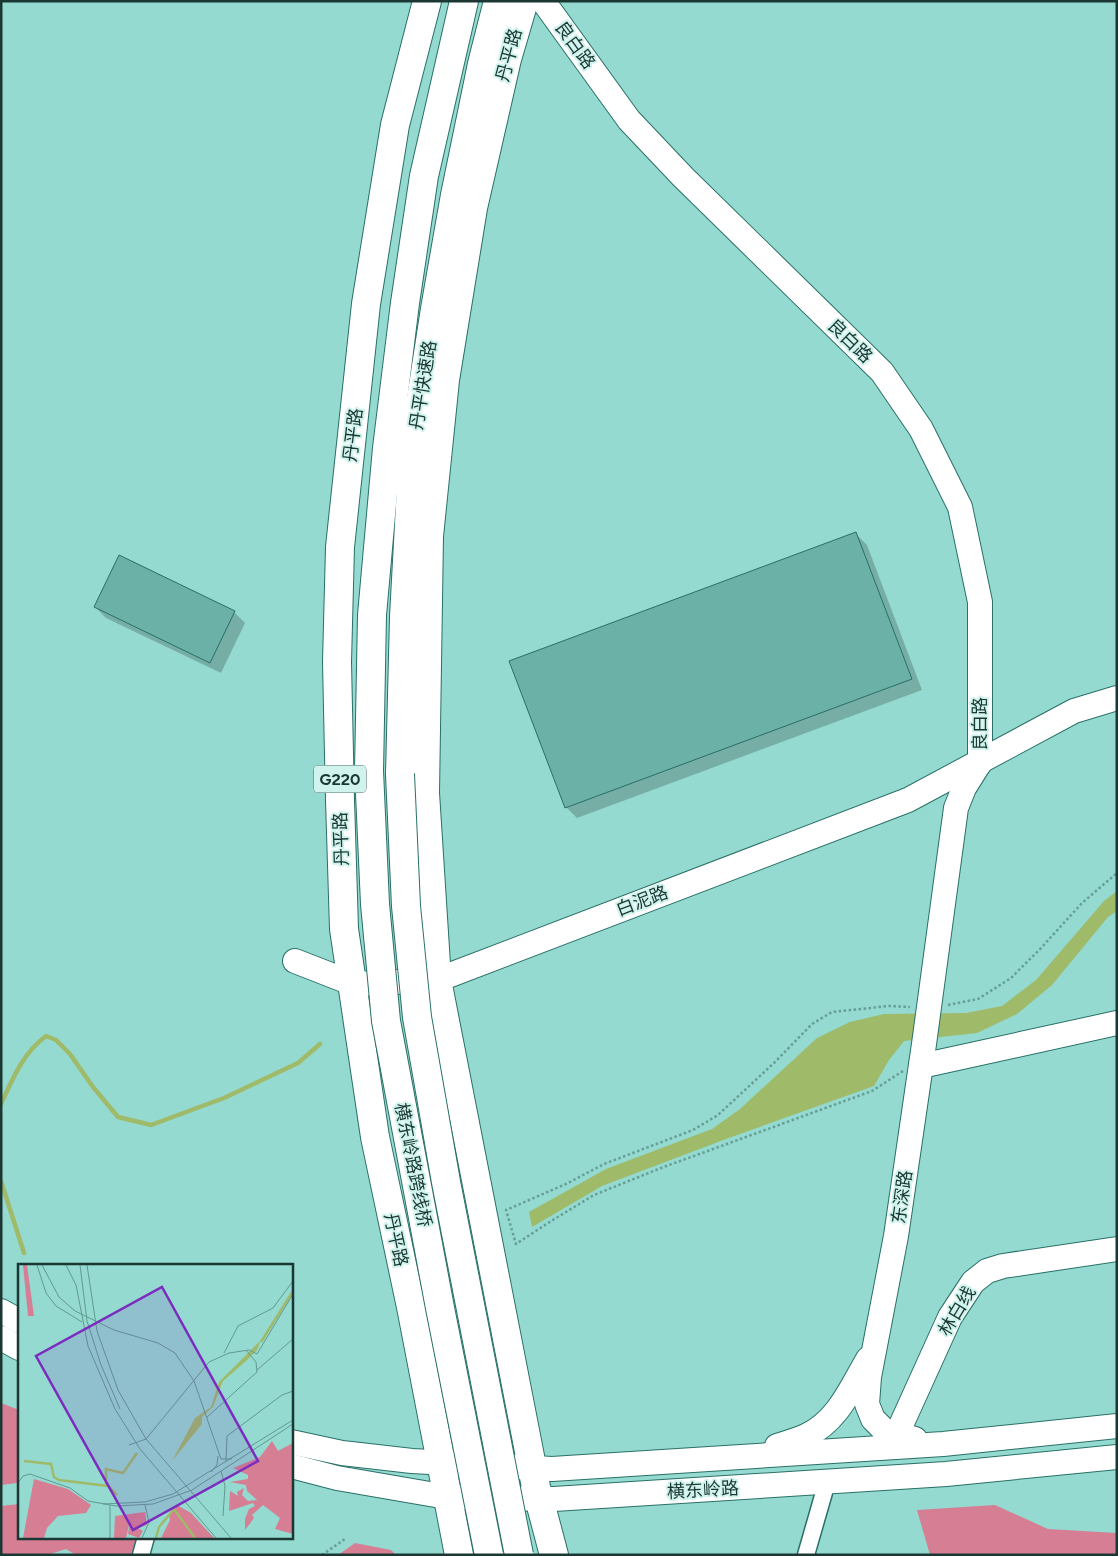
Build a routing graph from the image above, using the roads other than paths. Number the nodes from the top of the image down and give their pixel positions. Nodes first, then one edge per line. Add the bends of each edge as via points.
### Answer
1 (426, 1) edge
2 (464, 1) edge
3 (522, 3) edge
4 (424, 176) junction
5 (455, 195) junction
6 (457, 303) junction
7 (366, 304) junction
8 (1117, 698) edge
9 (980, 763) junction
10 (369, 771) joint
11 (400, 774) joint
12 (295, 961) dead end
13 (436, 980) junction
14 (354, 984) junction
15 (1117, 1023) edge
16 (923, 1055) junction
17 (1117, 1249) edge
18 (1, 1311) edge
19 (18, 1320) edge
20 (1, 1338) edge
21 (18, 1347) edge
22 (874, 1349) junction
23 (1117, 1426) edge
24 (893, 1440) junction
25 (292, 1442) edge
26 (752, 1455) junction
27 (1117, 1457) edge
28 (440, 1463) junction
29 (292, 1466) edge
30 (532, 1467) junction
31 (827, 1482) junction
32 (447, 1497) junction
33 (539, 1499) junction
34 (146, 1538) edge
35 (141, 1555) edge
36 (459, 1555) edge
37 (489, 1555) edge
38 (519, 1555) edge
39 (554, 1555) edge
40 (806, 1555) edge

1 - 7 highway, 丹平路 / G220 via 395,125
2 - 4 highway, 丹平快速路
3 - 5 highway, 丹平快速路 via 482,64
3 - 6 highway, 丹平路 via 473,208
3 - 9 street, 良白路 via 683,177 882,372 922,429 960,507 980,602
4 - 7 highway
4 - 10 highway, 丹平快速路 via 387,448 372,615
5 - 6 highway
5 - 11 highway, 丹平快速路 via 412,450
6 - 13 highway, 丹平路 via 445,380 429,536 425,793
7 - 14 highway, 丹平路 / G220 via 340,547 337,662 344,929
8 - 9 street, 白泥路 via 1074,711
9 - 13 street, 白泥路 via 899,803
9 - 16 street, 东深路 via 956,808
10 - 37 highway, 横东岭路跨线桥, bridge via 374,904 386,1020
11 - 38 highway, 横东岭路跨线桥, bridge via 406,906 417,1017
12 - 14 street, 白泥路
13 - 14 street, 白泥路
13 - 30 highway, 丹平路
14 - 28 highway, 丹平路 / G220 via 375,1137
15 - 16 street
16 - 22 street, 东深路 via 896,1236
17 - 24 street, 林白线 via 1003,1266 987,1271 973,1282 950,1317
18 - 19 street
20 - 21 street
22 - 24 street, 东深路 via 867,1404 873,1419
22 - 26 street, 东深路 via 836,1414 820,1428
23 - 24 street, 横东岭路 via 943,1444
24 - 26 street, 横东岭路
25 - 28 street, 横东岭路 via 342,1453
26 - 30 street, 横东岭路 via 552,1469
27 - 31 street, 横东岭路
28 - 30 street, 横东岭路
28 - 32 highway, 丹平路 / G220
29 - 32 street, 横东岭路 via 337,1478
30 - 33 highway, 丹平路
31 - 33 street, 横东岭路
31 - 40 street
32 - 33 street, 横东岭路
32 - 36 highway, 丹平路 / G220
33 - 39 highway, 丹平路
34 - 35 street

